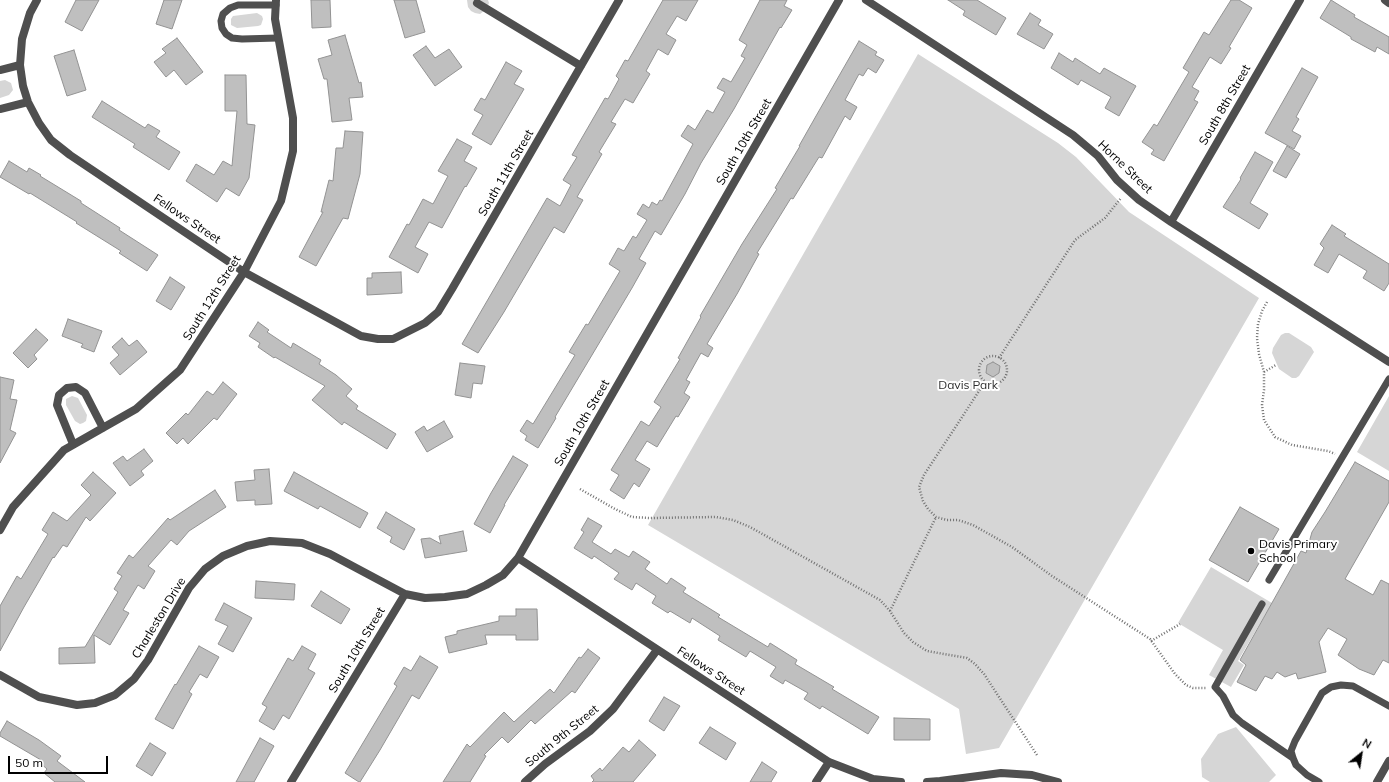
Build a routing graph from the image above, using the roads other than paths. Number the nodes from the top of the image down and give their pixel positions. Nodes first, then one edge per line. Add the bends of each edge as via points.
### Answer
1 (37, 0) edge
2 (619, 0) edge
3 (839, 0) edge
4 (866, 0) edge
5 (1300, 0) edge
6 (1385, 0) edge
7 (276, 3) edge
8 (477, 3) dead end
9 (1389, 3) edge
10 (278, 38) junction
11 (20, 65) junction
12 (581, 66) junction
13 (0, 70) edge
14 (28, 102) junction
15 (0, 109) edge
16 (1170, 222) junction
17 (244, 272) junction
18 (393, 339) joint
19 (1389, 362) edge
20 (1389, 379) edge
21 (103, 428) junction
22 (73, 444) junction
23 (0, 530) edge
24 (518, 558) junction
25 (1269, 580) dead end
26 (405, 594) junction
27 (1262, 604) dead end
28 (656, 650) junction
29 (0, 675) edge
30 (1389, 706) edge
31 (1293, 758) junction
32 (1389, 761) edge
33 (829, 762) junction
34 (291, 782) edge
35 (524, 782) edge
36 (816, 782) edge
37 (901, 782) edge
38 (927, 782) edge
39 (1058, 782) edge
40 (1319, 782) edge
41 (1377, 782) edge

1 - 11 street, Fellows Street via 22,39
2 - 12 street, South 11th Street
3 - 24 street, South 10th Street
4 - 16 street, Horne Street via 1073,135 1098,156 1139,200
5 - 16 street, South 8th Street
6 - 9 street
7 - 10 street, South 12th Street
7 - 10 lane via 238,5 226,11 221,21 222,28 232,38
8 - 12 street
10 - 17 street, South 12th Street via 293,118 293,151 281,201
11 - 13 street
11 - 14 street, Fellows Street
12 - 18 street, South 11th Street via 438,312 425,323
14 - 15 street
14 - 17 street, Fellows Street via 38,123 51,140 70,155
16 - 19 street, Horne Street
17 - 18 street, Fellows Street via 361,336
17 - 21 street, South 12th Street via 180,370 136,409
20 - 25 lane
21 - 22 street, South 12th Street
21 - 22 street via 85,392 76,386 67,388 59,395 57,405
22 - 23 street, South 12th Street via 64,450 13,507
24 - 26 street, South 10th Street via 503,574 467,594 445,597
24 - 28 street, Fellows Street
26 - 29 street, Charleston Drive via 330,554 302,543 270,541 247,546 223,556 205,569 189,588 148,660 134,679 115,695 95,703 77,705 39,697
26 - 34 street, South 10th Street
27 - 31 lane via 1215,687 1233,715
28 - 33 street, Fellows Street
28 - 35 street, South 9th Street via 613,709 590,731
30 - 31 lane via 1353,686 1332,687 1322,693 1295,742 1291,751
31 - 40 lane via 1296,765
32 - 41 street
33 - 36 street
33 - 37 street, Fellows Street via 873,779
38 - 39 street via 1001,773

